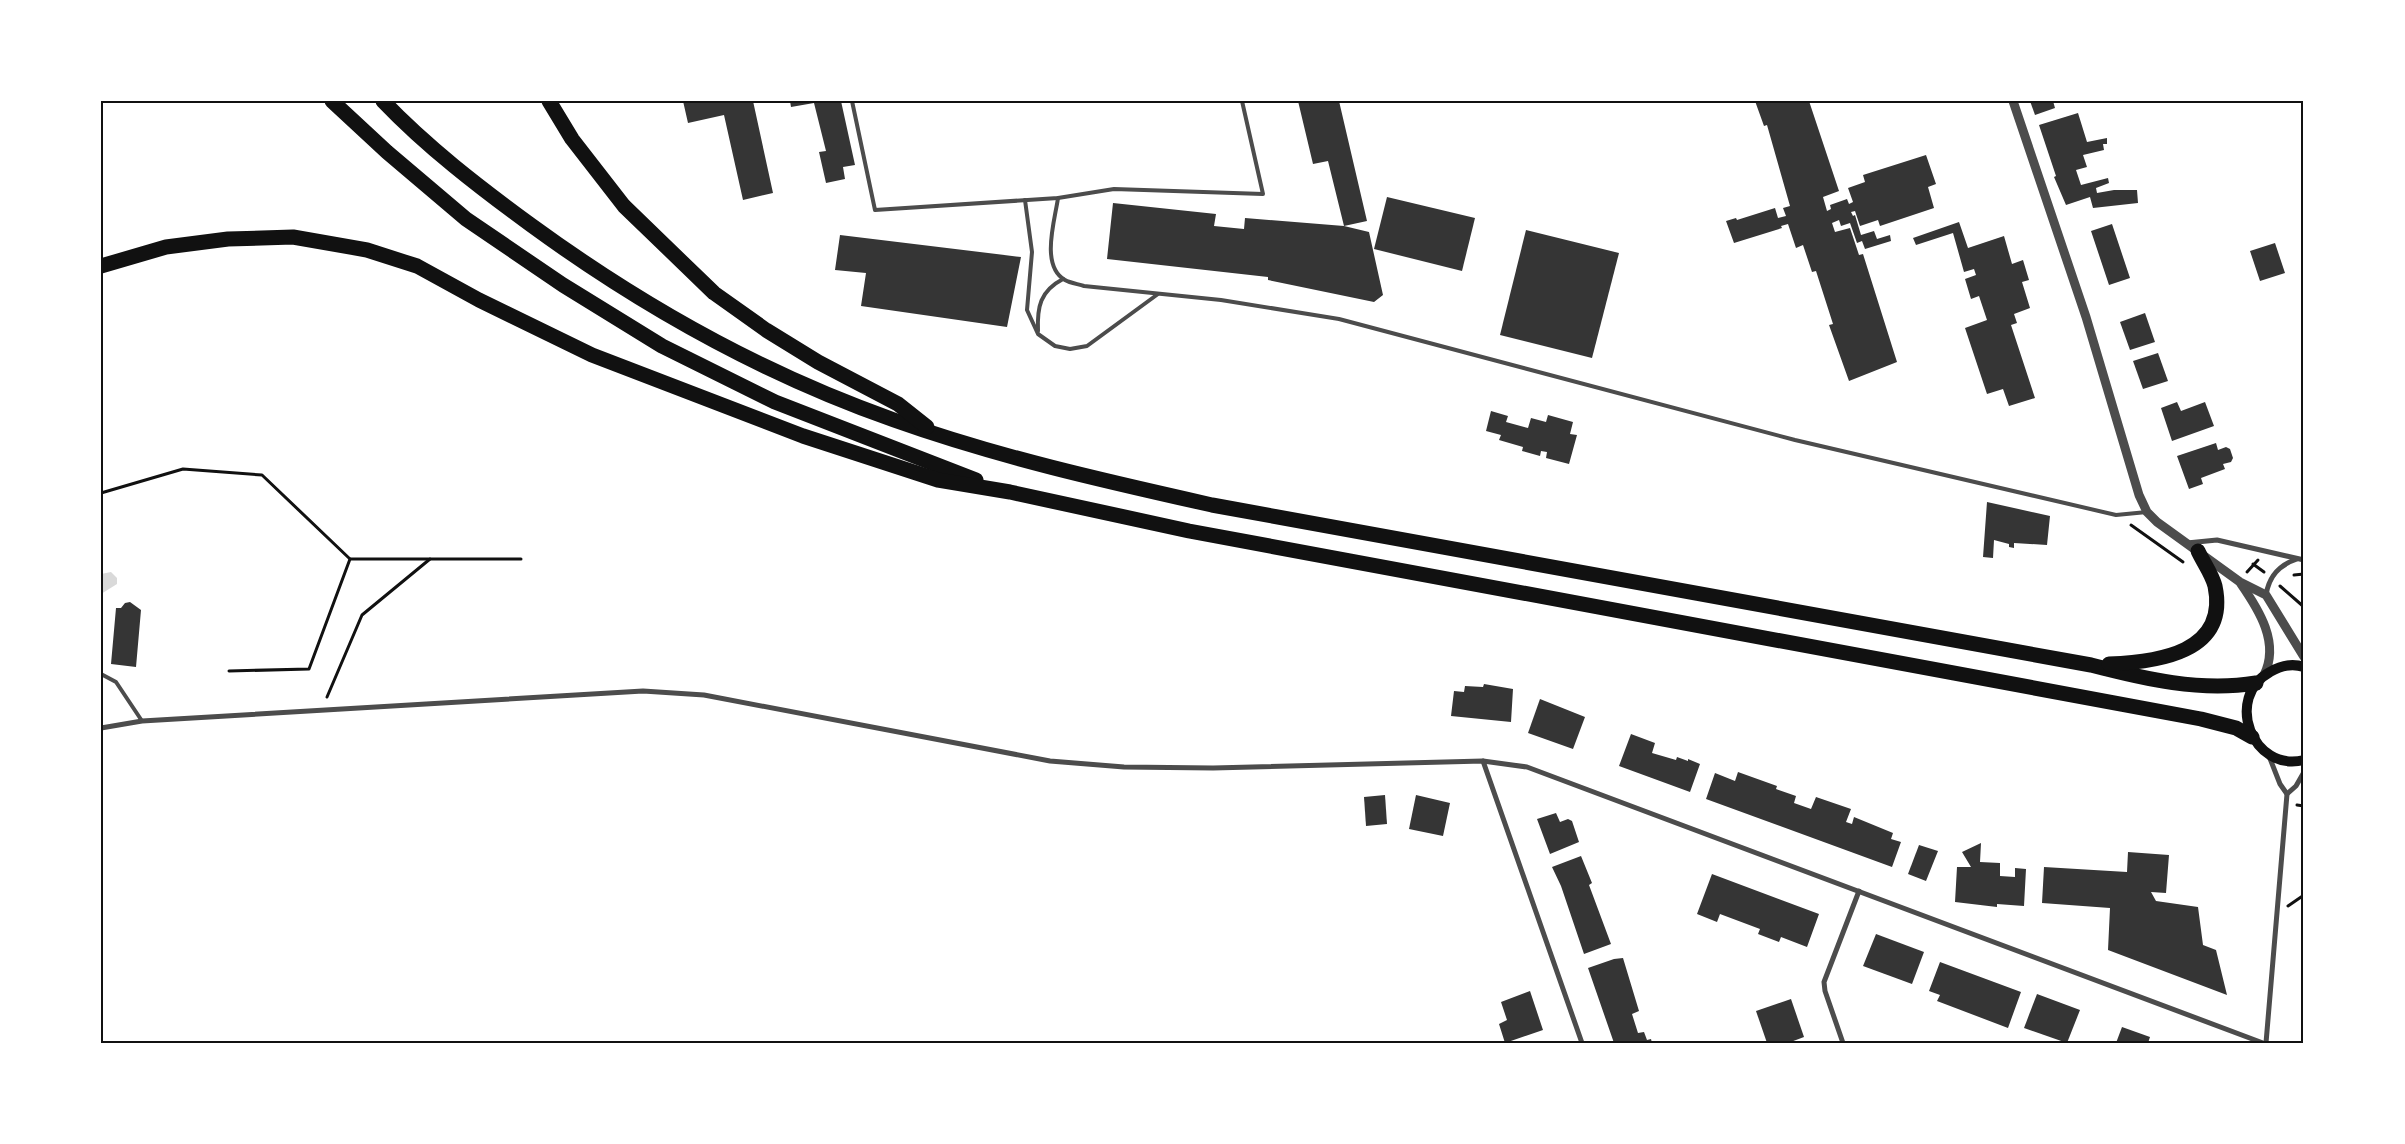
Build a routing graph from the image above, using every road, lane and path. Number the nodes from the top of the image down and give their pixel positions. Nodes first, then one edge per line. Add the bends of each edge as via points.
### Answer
1 (332, 101) edge
2 (383, 101) edge
3 (549, 101) edge
4 (852, 101) edge
5 (1242, 101) edge
6 (2013, 101) edge
7 (1058, 198) junction
8 (1025, 200) junction
9 (101, 266) edge
10 (1063, 279) junction
11 (1158, 294) junction
12 (1038, 334) junction
13 (936, 434) junction
14 (1010, 492) junction
15 (101, 493) edge
16 (2147, 512) junction
17 (2192, 547) junction
18 (350, 559) junction
19 (430, 559) junction
20 (521, 559) dead end
21 (2301, 560) edge
22 (2240, 582) junction
23 (2279, 586) dead end
24 (2266, 596) junction
25 (2304, 607) edge
26 (2304, 658) edge
27 (2091, 665) junction
28 (2304, 667) edge
29 (229, 671) dead end
30 (101, 674) edge
31 (2260, 679) junction
32 (327, 697) dead end
33 (142, 721) junction
34 (101, 728) edge
35 (2252, 737) junction
36 (2268, 754) junction
37 (2304, 760) edge
38 (1483, 762) junction
39 (2304, 772) edge
40 (2287, 794) junction
41 (1859, 891) junction
42 (2304, 895) edge
43 (2278, 907) junction
44 (1582, 1043) edge
45 (1843, 1043) edge
46 (2265, 1043) edge

1 - 14 highway via 466,219 563,285 662,346 775,402
2 - 13 highway via 403,122 488,193 577,259 668,316 818,390
3 - 13 highway via 572,138 624,206 714,293 818,362 898,404
4 - 8 lane via 875,210
5 - 7 lane via 1263,194 1114,189
6 - 16 street
7 - 8 lane
7 - 10 lane via 1049,249 1054,267
8 - 12 lane via 1032,252 1027,310
9 - 14 highway via 166,247 228,239 292,237 367,250 417,266 592,355 803,436 938,480
10 - 11 lane via 1084,286
10 - 12 lane via 1051,285 1043,297 1037,312
11 - 12 lane via 1087,346 1070,349 1055,346
11 - 16 lane via 1221,300 1339,319 1795,440 2116,515
13 - 27 highway via 1097,480 1212,505
14 - 35 highway via 1189,531 2201,719 2236,728
15 - 18 path via 184,469 262,475
16 - 17 street
17 - 21 street via 2204,540 2217,540
17 - 22 street
17 - 27 highway via 2214,585 2216,599 2212,621 2202,638 2187,650 2166,657
18 - 19 path
18 - 29 path via 309,669
19 - 20 path
19 - 32 path via 362,615
21 - 24 street via 2277,569 2267,586
22 - 24 street
22 - 31 street via 2260,612 2268,637 2269,661
23 - 25 path
24 - 26 street
27 - 31 highway via 2194,685 2224,686
28 - 31 main road via 2276,668
30 - 33 lane via 116,682
31 - 35 main road via 2249,695 2246,708 2246,722
33 - 34 street
33 - 38 street via 643,691 704,695 1050,761 1124,767 1213,768
35 - 36 main road
36 - 37 main road via 2289,761
36 - 40 street
38 - 41 street via 1526,767
38 - 44 street
39 - 40 street
40 - 43 street
41 - 45 street via 1824,982
41 - 46 street
42 - 43 path via 2291,906
43 - 46 street

